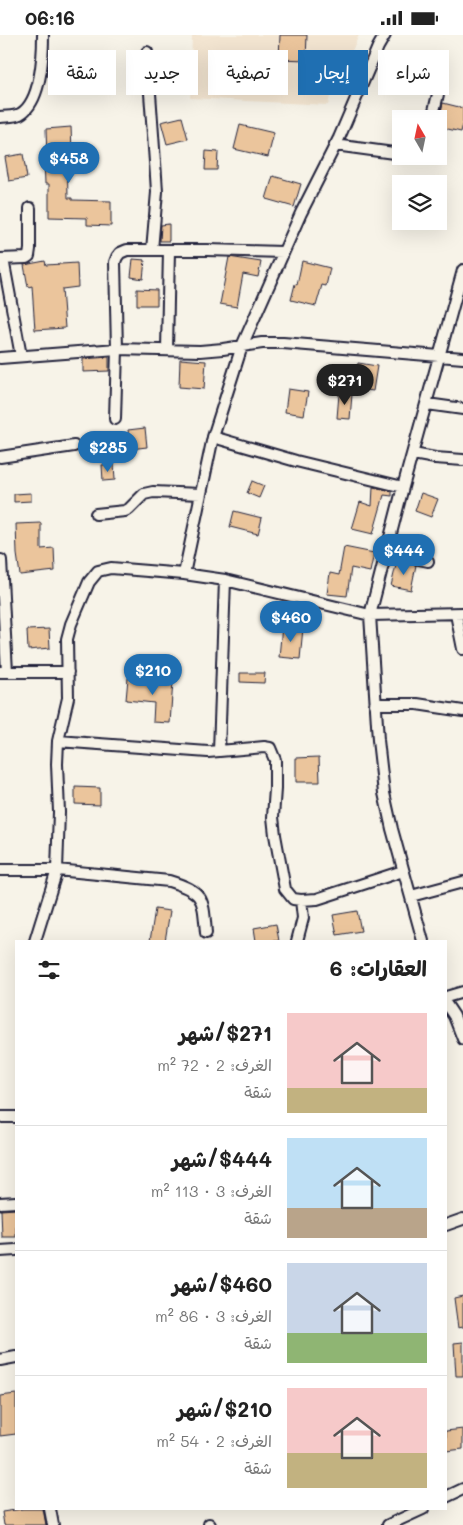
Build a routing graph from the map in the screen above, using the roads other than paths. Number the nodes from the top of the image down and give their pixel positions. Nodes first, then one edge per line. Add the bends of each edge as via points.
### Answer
1 (43, 35) edge
2 (385, 35) edge
3 (150, 95) edge
4 (438, 95) edge
5 (434, 110) edge
6 (0, 117) edge
7 (335, 145) junction
8 (392, 153) edge
9 (30, 208) dead end
10 (152, 250) junction
11 (170, 250) junction
12 (283, 253) junction
13 (2, 259) edge
14 (463, 270) edge
15 (242, 346) junction
16 (117, 349) junction
17 (166, 349) junction
18 (21, 356) junction
19 (440, 357) junction
20 (0, 358) edge
21 (463, 358) edge
22 (427, 404) junction
23 (463, 409) edge
24 (115, 419) dead end
25 (213, 437) junction
26 (74, 446) dead end
27 (413, 454) junction
28 (0, 457) edge
29 (463, 460) edge
30 (404, 487) junction
31 (201, 494) junction
32 (96, 513) dead end
33 (386, 552) junction
34 (1, 560) edge
35 (428, 561) dead end
36 (184, 574) junction
37 (225, 580) junction
38 (460, 613) edge
39 (370, 615) junction
40 (463, 649) edge
41 (4, 672) edge
42 (68, 672) junction
43 (375, 704) junction
44 (463, 711) edge
45 (58, 741) junction
46 (219, 751) junction
47 (0, 870) edge
48 (57, 870) junction
49 (403, 871) junction
50 (463, 882) edge
51 (411, 896) junction
52 (301, 900) junction
53 (206, 933) dead end
54 (35, 940) edge
55 (297, 940) edge
56 (423, 940) edge
57 (463, 992) edge
58 (447, 997) edge
59 (447, 1005) edge
60 (463, 1039) edge
61 (0, 1117) edge
62 (15, 1117) edge
63 (15, 1202) edge
64 (0, 1203) edge
65 (463, 1219) edge
66 (447, 1225) edge
67 (15, 1250) edge
68 (0, 1251) edge
69 (15, 1357) edge
70 (0, 1360) edge
71 (463, 1489) edge
72 (447, 1497) edge
73 (50, 1510) edge
74 (421, 1510) edge
75 (53, 1525) edge
76 (388, 1525) edge

1 - 6 street via 39,80 29,104 19,114
2 - 7 street
3 - 10 street via 156,176
4 - 5 street
7 - 8 street
7 - 12 street
9 - 13 street via 29,256
10 - 11 street
10 - 16 street via 127,250 120,253 115,262
11 - 12 street
11 - 17 street
12 - 15 street
13 - 18 street
14 - 19 street
15 - 17 street via 200,351
15 - 19 street via 283,343
15 - 25 street
16 - 17 street
16 - 18 street
16 - 24 street
18 - 20 street
19 - 21 street
19 - 22 street
22 - 23 street
22 - 27 street
25 - 30 street
25 - 31 street
26 - 28 street
27 - 29 street
27 - 30 street
30 - 33 street
31 - 32 street via 153,492 144,494 125,511
31 - 36 street
33 - 35 street
33 - 39 street
34 - 41 street
36 - 37 street
36 - 42 street via 111,568 98,571 89,581 71,624 67,639
37 - 39 street
37 - 46 street
38 - 39 street
38 - 40 street
39 - 43 street
41 - 42 street
42 - 45 street via 68,698
43 - 44 street via 417,704
43 - 49 street via 384,793
45 - 46 street
45 - 48 street
46 - 52 street via 264,747 273,753 273,817 283,883 293,899
47 - 48 street
48 - 53 street via 169,881 185,886 200,896 204,903
48 - 54 street
49 - 51 street
49 - 52 street via 317,899
50 - 51 street
51 - 56 street
52 - 55 street via 303,918
57 - 58 street
59 - 60 street
61 - 62 street
63 - 64 street
65 - 66 street
67 - 68 street
69 - 70 street
71 - 72 street
73 - 75 street
74 - 76 street

